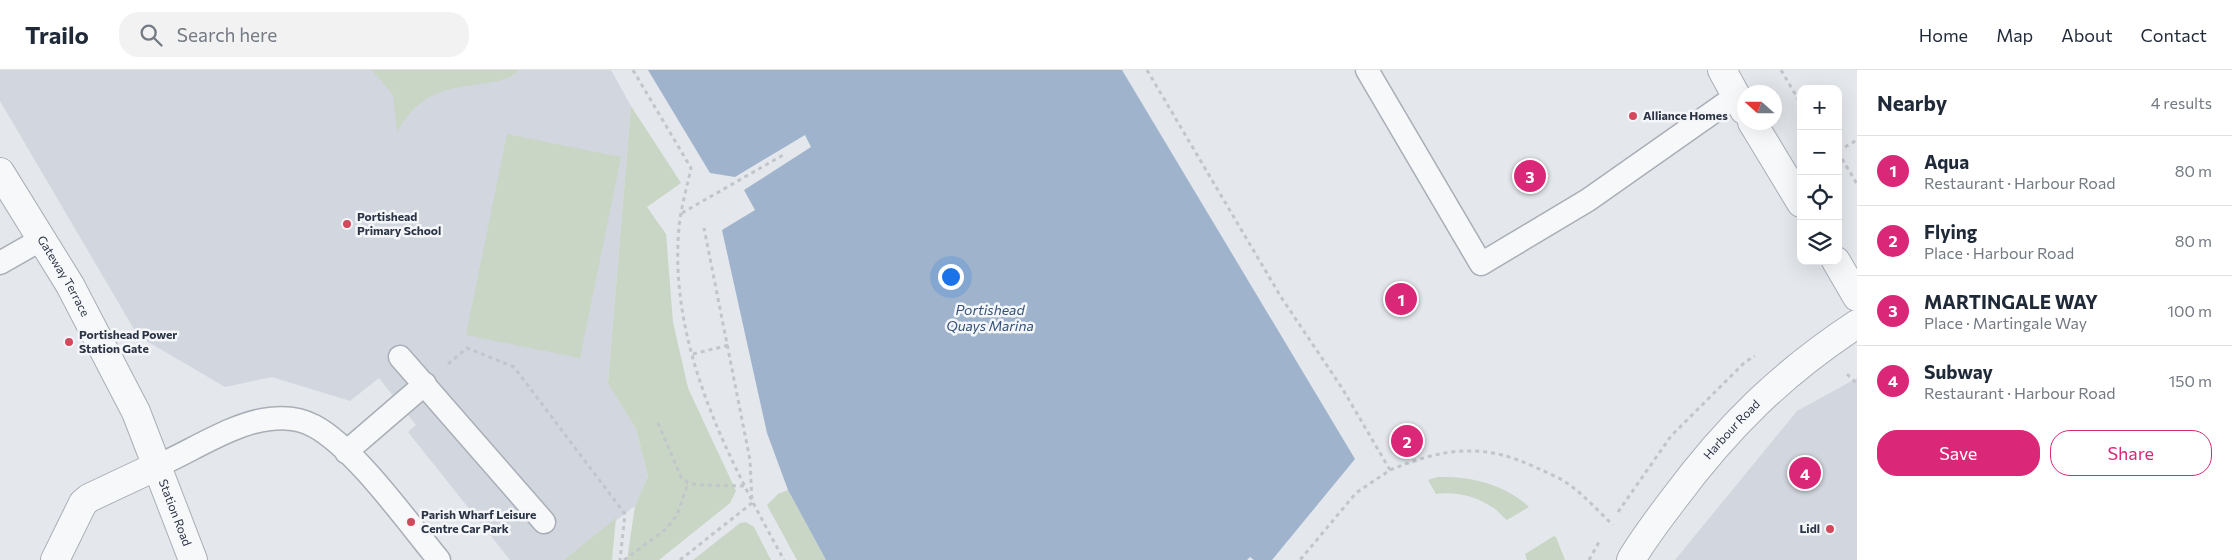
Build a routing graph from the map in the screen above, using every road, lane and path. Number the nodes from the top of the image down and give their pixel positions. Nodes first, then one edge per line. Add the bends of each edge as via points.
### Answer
1 (632, 70) edge
2 (1147, 70) edge
3 (1367, 70) edge
4 (1722, 70) edge
5 (1781, 70) edge
6 (1797, 97) edge
7 (1737, 98) edge
8 (1737, 105) edge
9 (1757, 130) edge
10 (1857, 140) edge
11 (1842, 149) edge
12 (783, 156) dead end
13 (1842, 159) edge
14 (0, 172) edge
15 (1857, 184) edge
16 (1797, 196) edge
17 (682, 213) junction
18 (704, 228) dead end
19 (42, 239) junction
20 (0, 263) edge
21 (1838, 265) edge
22 (1857, 297) edge
23 (1857, 324) edge
24 (729, 345) junction
25 (693, 354) junction
26 (400, 357) dead end
27 (424, 384) junction
28 (658, 423) dead end
29 (346, 452) junction
30 (157, 466) junction
31 (1390, 470) junction
32 (688, 483) junction
33 (744, 486) junction
34 (752, 503) junction
35 (544, 522) dead end
36 (1636, 552) edge
37 (55, 560) edge
38 (193, 560) edge
39 (439, 560) edge
40 (622, 560) edge
41 (680, 560) edge
42 (784, 560) edge
43 (1300, 560) edge

1 - 17 path via 691,168
2 - 31 path via 1281,297 1342,388
3 - 8 lane via 1481,264
4 - 7 street
5 - 6 path
9 - 16 street
10 - 11 path
12 - 17 path
13 - 15 path
14 - 19 street, Gateway Terrace
17 - 25 path via 678,267 681,301
18 - 24 path
19 - 20 lane
19 - 30 street, Gateway Terrace via 70,285 136,412
21 - 22 street
23 - 36 street, Harbour Road via 1796,367 1728,431 1698,466
24 - 25 path
24 - 34 path via 750,460
25 - 33 path via 710,407
26 - 27 lane
27 - 29 lane
27 - 35 lane
27 - 40 path via 467,348 514,367 625,514
28 - 32 path via 681,477
29 - 30 lane via 314,426 294,419 269,419 238,428
29 - 39 lane
30 - 37 street via 83,503
30 - 38 street, Station Road
31 - 36 path via 1447,452 1481,450 1516,458 1570,485 1613,525
31 - 43 path via 1356,493
32 - 33 path
32 - 40 path via 677,515 666,529
33 - 34 path
34 - 41 path
34 - 42 path

